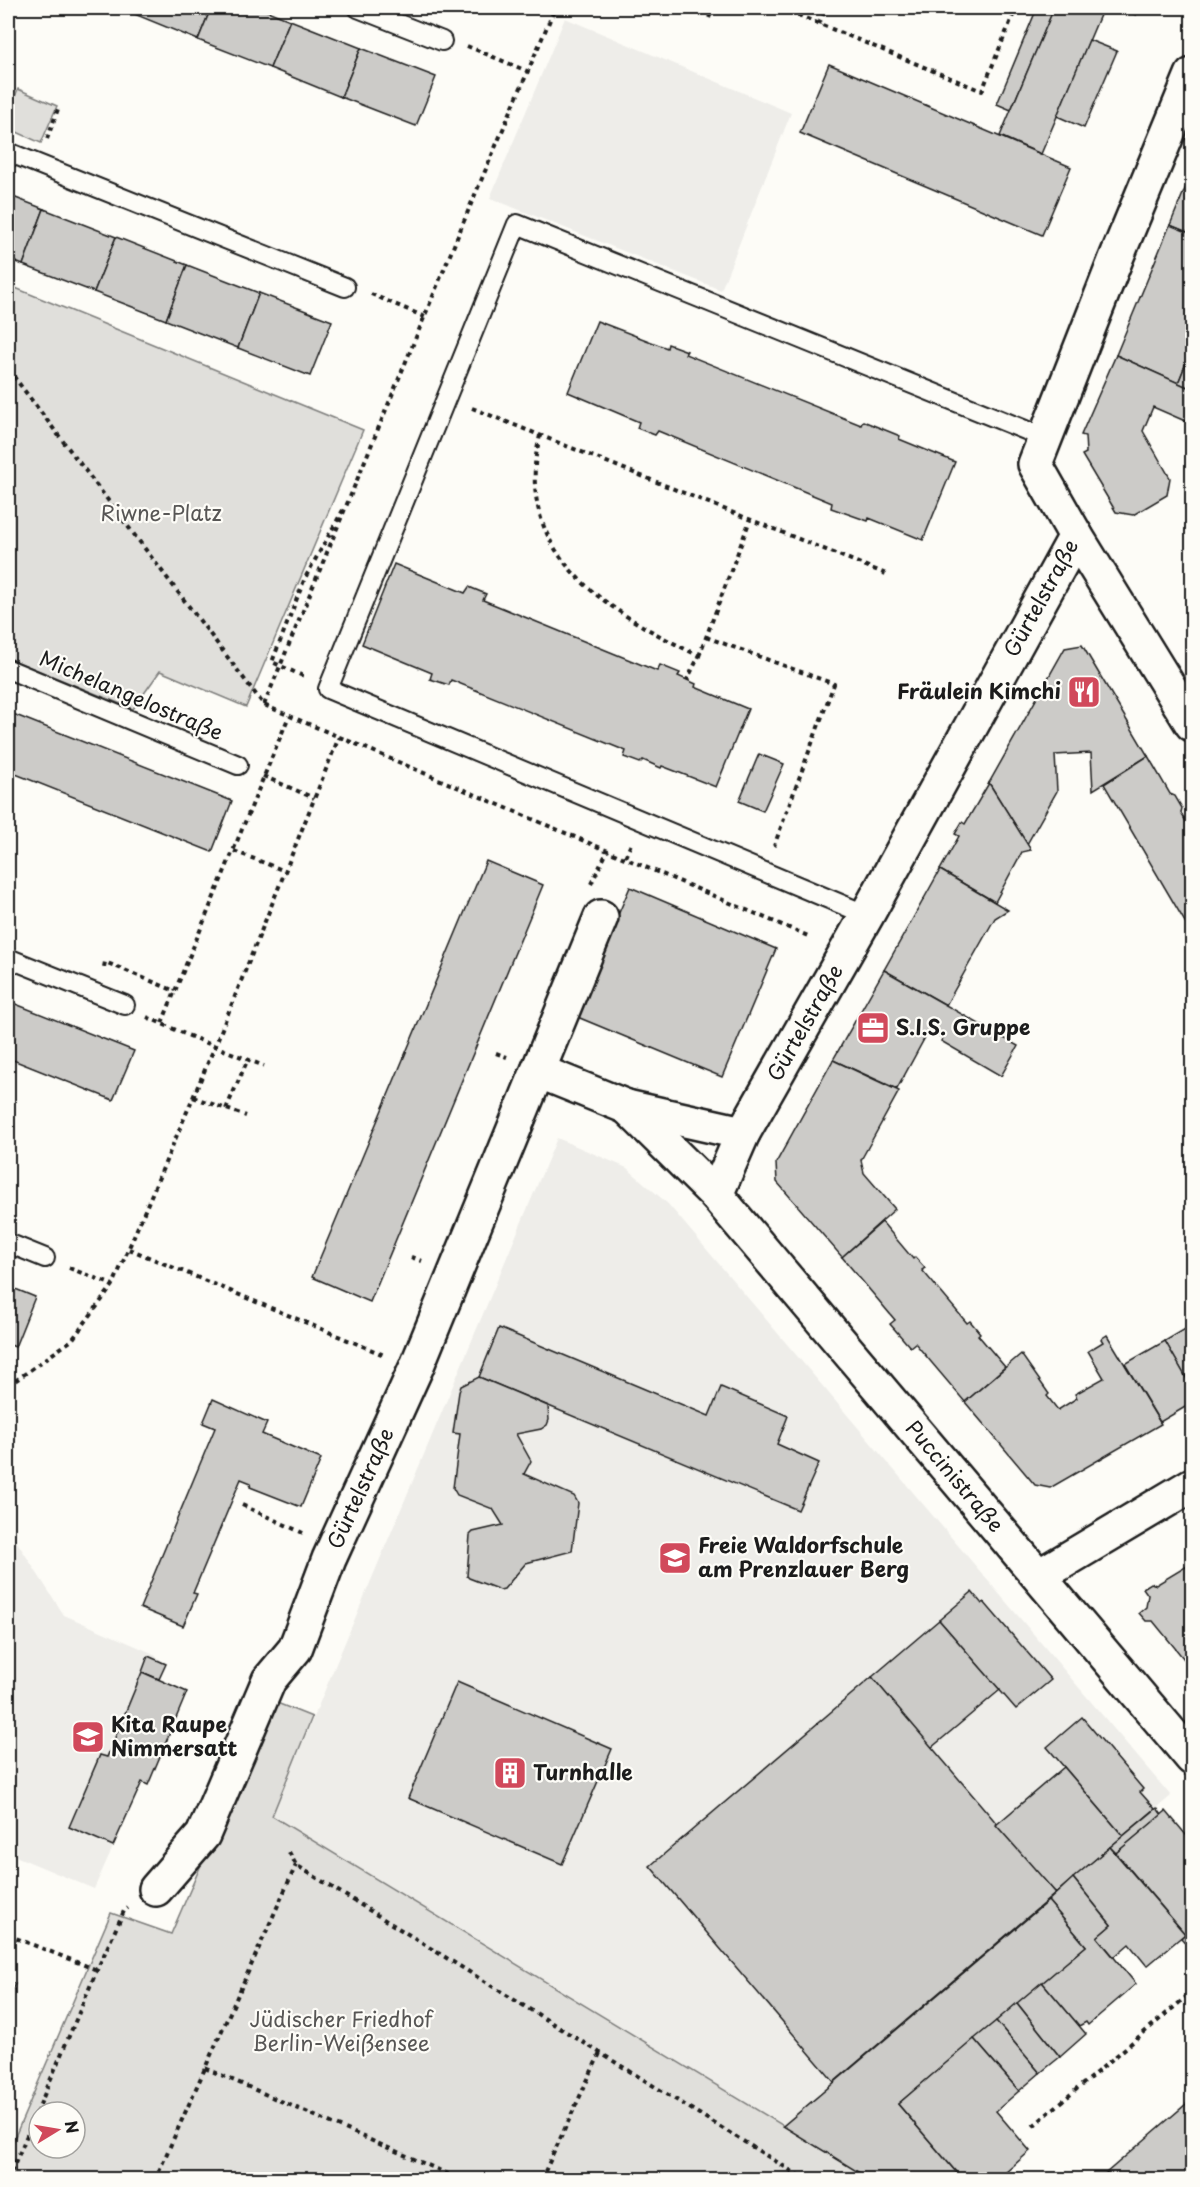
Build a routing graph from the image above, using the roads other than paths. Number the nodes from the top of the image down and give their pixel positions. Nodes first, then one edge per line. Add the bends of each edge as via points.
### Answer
1 (358, 8) edge
2 (442, 41) road end
3 (1192, 75) edge
4 (8, 152) edge
5 (345, 287) road end
6 (1045, 438) junction
7 (1076, 537) junction
8 (8, 669) edge
9 (1192, 724) edge
10 (238, 765) road end
11 (595, 902) road end
12 (867, 915) junction
13 (8, 958) edge
14 (125, 1005) road end
15 (538, 1071) junction
16 (627, 1107) junction
17 (743, 1133) junction
18 (716, 1195) junction
19 (8, 1243) edge
20 (45, 1258) road end
21 (1192, 1485) edge
22 (1039, 1576) junction
23 (1192, 1758) edge
24 (156, 1889) dead end

1 - 2 lane
3 - 6 street, Gürtelstraße
4 - 5 lane
6 - 7 street, Gürtelstraße via 1035,464
6 - 12 lane via 517,224 328,689
7 - 9 street
7 - 12 street, Gürtelstraße
8 - 10 lane, Michelangelostraße
11 - 15 street, Gürtelstraße
12 - 17 street, Gürtelstraße
13 - 14 lane
15 - 16 street
15 - 24 street, Gürtelstraße via 416,1368 329,1559 295,1649 269,1680 203,1835
16 - 17 street
16 - 18 street
17 - 18 street, Gürtelstraße
18 - 22 street, Puccinistraße
19 - 20 lane
21 - 22 street
22 - 23 street, Puccinistraße

